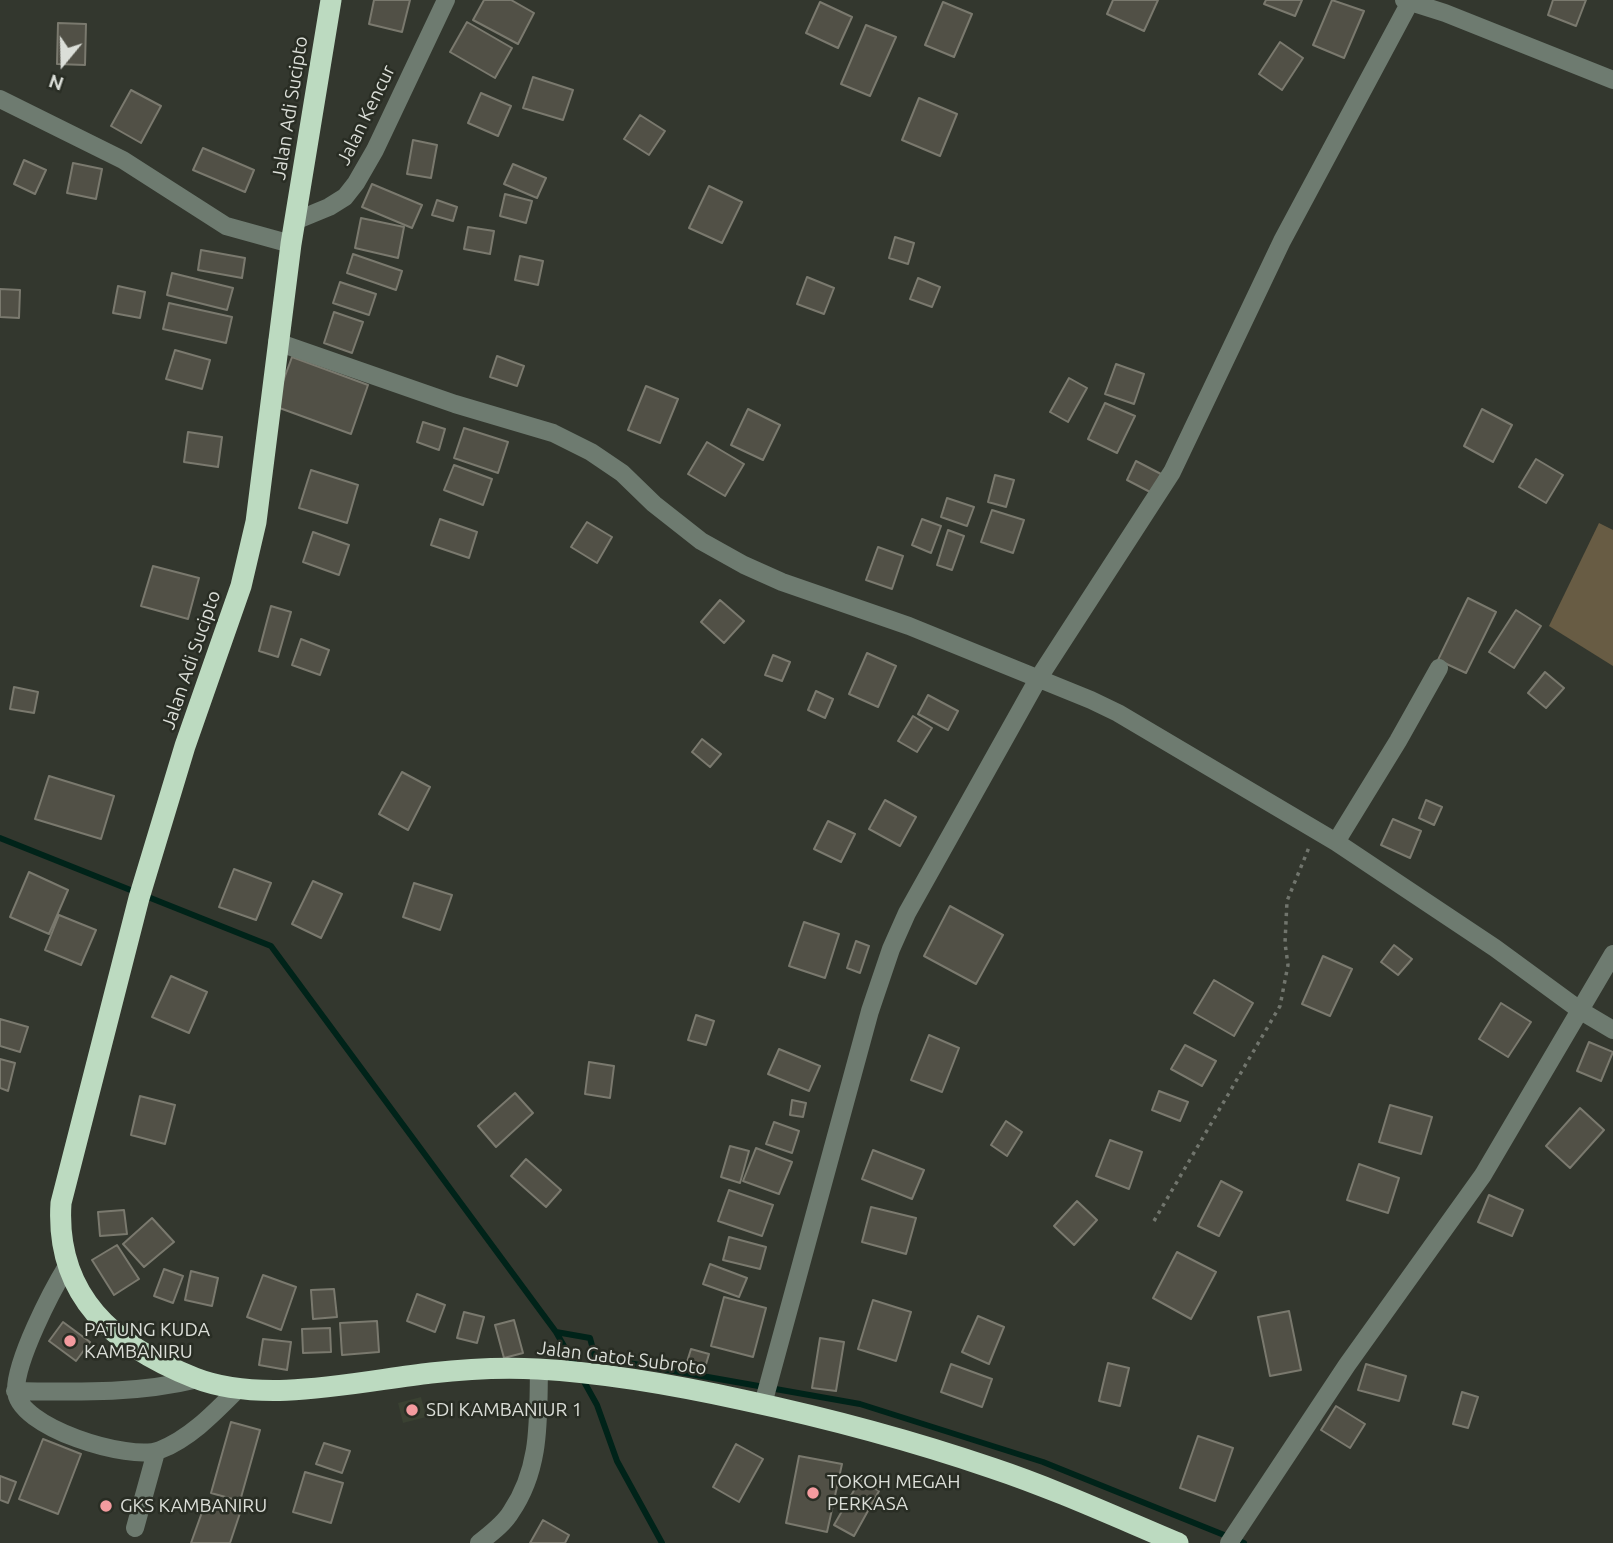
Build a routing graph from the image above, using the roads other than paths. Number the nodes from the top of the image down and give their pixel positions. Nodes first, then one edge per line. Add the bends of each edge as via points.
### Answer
1 (331, 0) edge
2 (446, 0) edge
3 (1407, 1) edge
4 (1448, 7) edge
5 (1613, 79) edge
6 (0, 99) edge
7 (295, 221) junction
8 (291, 244) junction
9 (278, 342) junction
10 (1439, 668) dead end
11 (1038, 679) junction
12 (1336, 842) junction
13 (1613, 954) edge
14 (1581, 1011) junction
15 (1613, 1030) edge
16 (68, 1266) junction
17 (97, 1318) joint
18 (546, 1370) junction
19 (198, 1379) junction
20 (239, 1388) junction
21 (15, 1391) junction
22 (765, 1393) junction
23 (156, 1452) junction
24 (135, 1528) dead end
25 (1234, 1536) edge
26 (480, 1543) edge
27 (1178, 1543) edge

1 - 7 highway, Jalan Adi Sucipto
2 - 7 street, Jalan Kencur via 356,183 329,207
3 - 4 street
3 - 11 street via 1282,241 1172,472
4 - 5 street
6 - 8 street via 123,160 226,226
7 - 8 highway, Jalan Adi Sucipto
8 - 9 highway, Jalan Adi Sucipto
9 - 11 street via 553,433 622,473 701,541 744,565
9 - 16 highway, Jalan Adi Sucipto via 256,522 241,586 148,867 61,1203 59,1230
10 - 12 street
11 - 12 street via 1118,713
11 - 22 street via 891,949
12 - 14 street
13 - 14 street
14 - 15 street
14 - 25 street via 1483,1175 1347,1365
16 - 17 highway, Jalan Adi Sucipto
16 - 21 street via 43,1308
17 - 19 highway, Jalan Gatot Subroto via 157,1360
18 - 20 highway, Jalan Gatot Subroto via 433,1372 312,1389
18 - 22 highway, Jalan Gatot Subroto
18 - 26 street via 531,1476 510,1514
19 - 20 highway, Jalan Gatot Subroto
19 - 21 street via 134,1391
20 - 23 street via 193,1431
21 - 23 street via 36,1418 63,1434 100,1447
22 - 27 highway, Jalan Gatot Subroto via 991,1467
23 - 24 street

